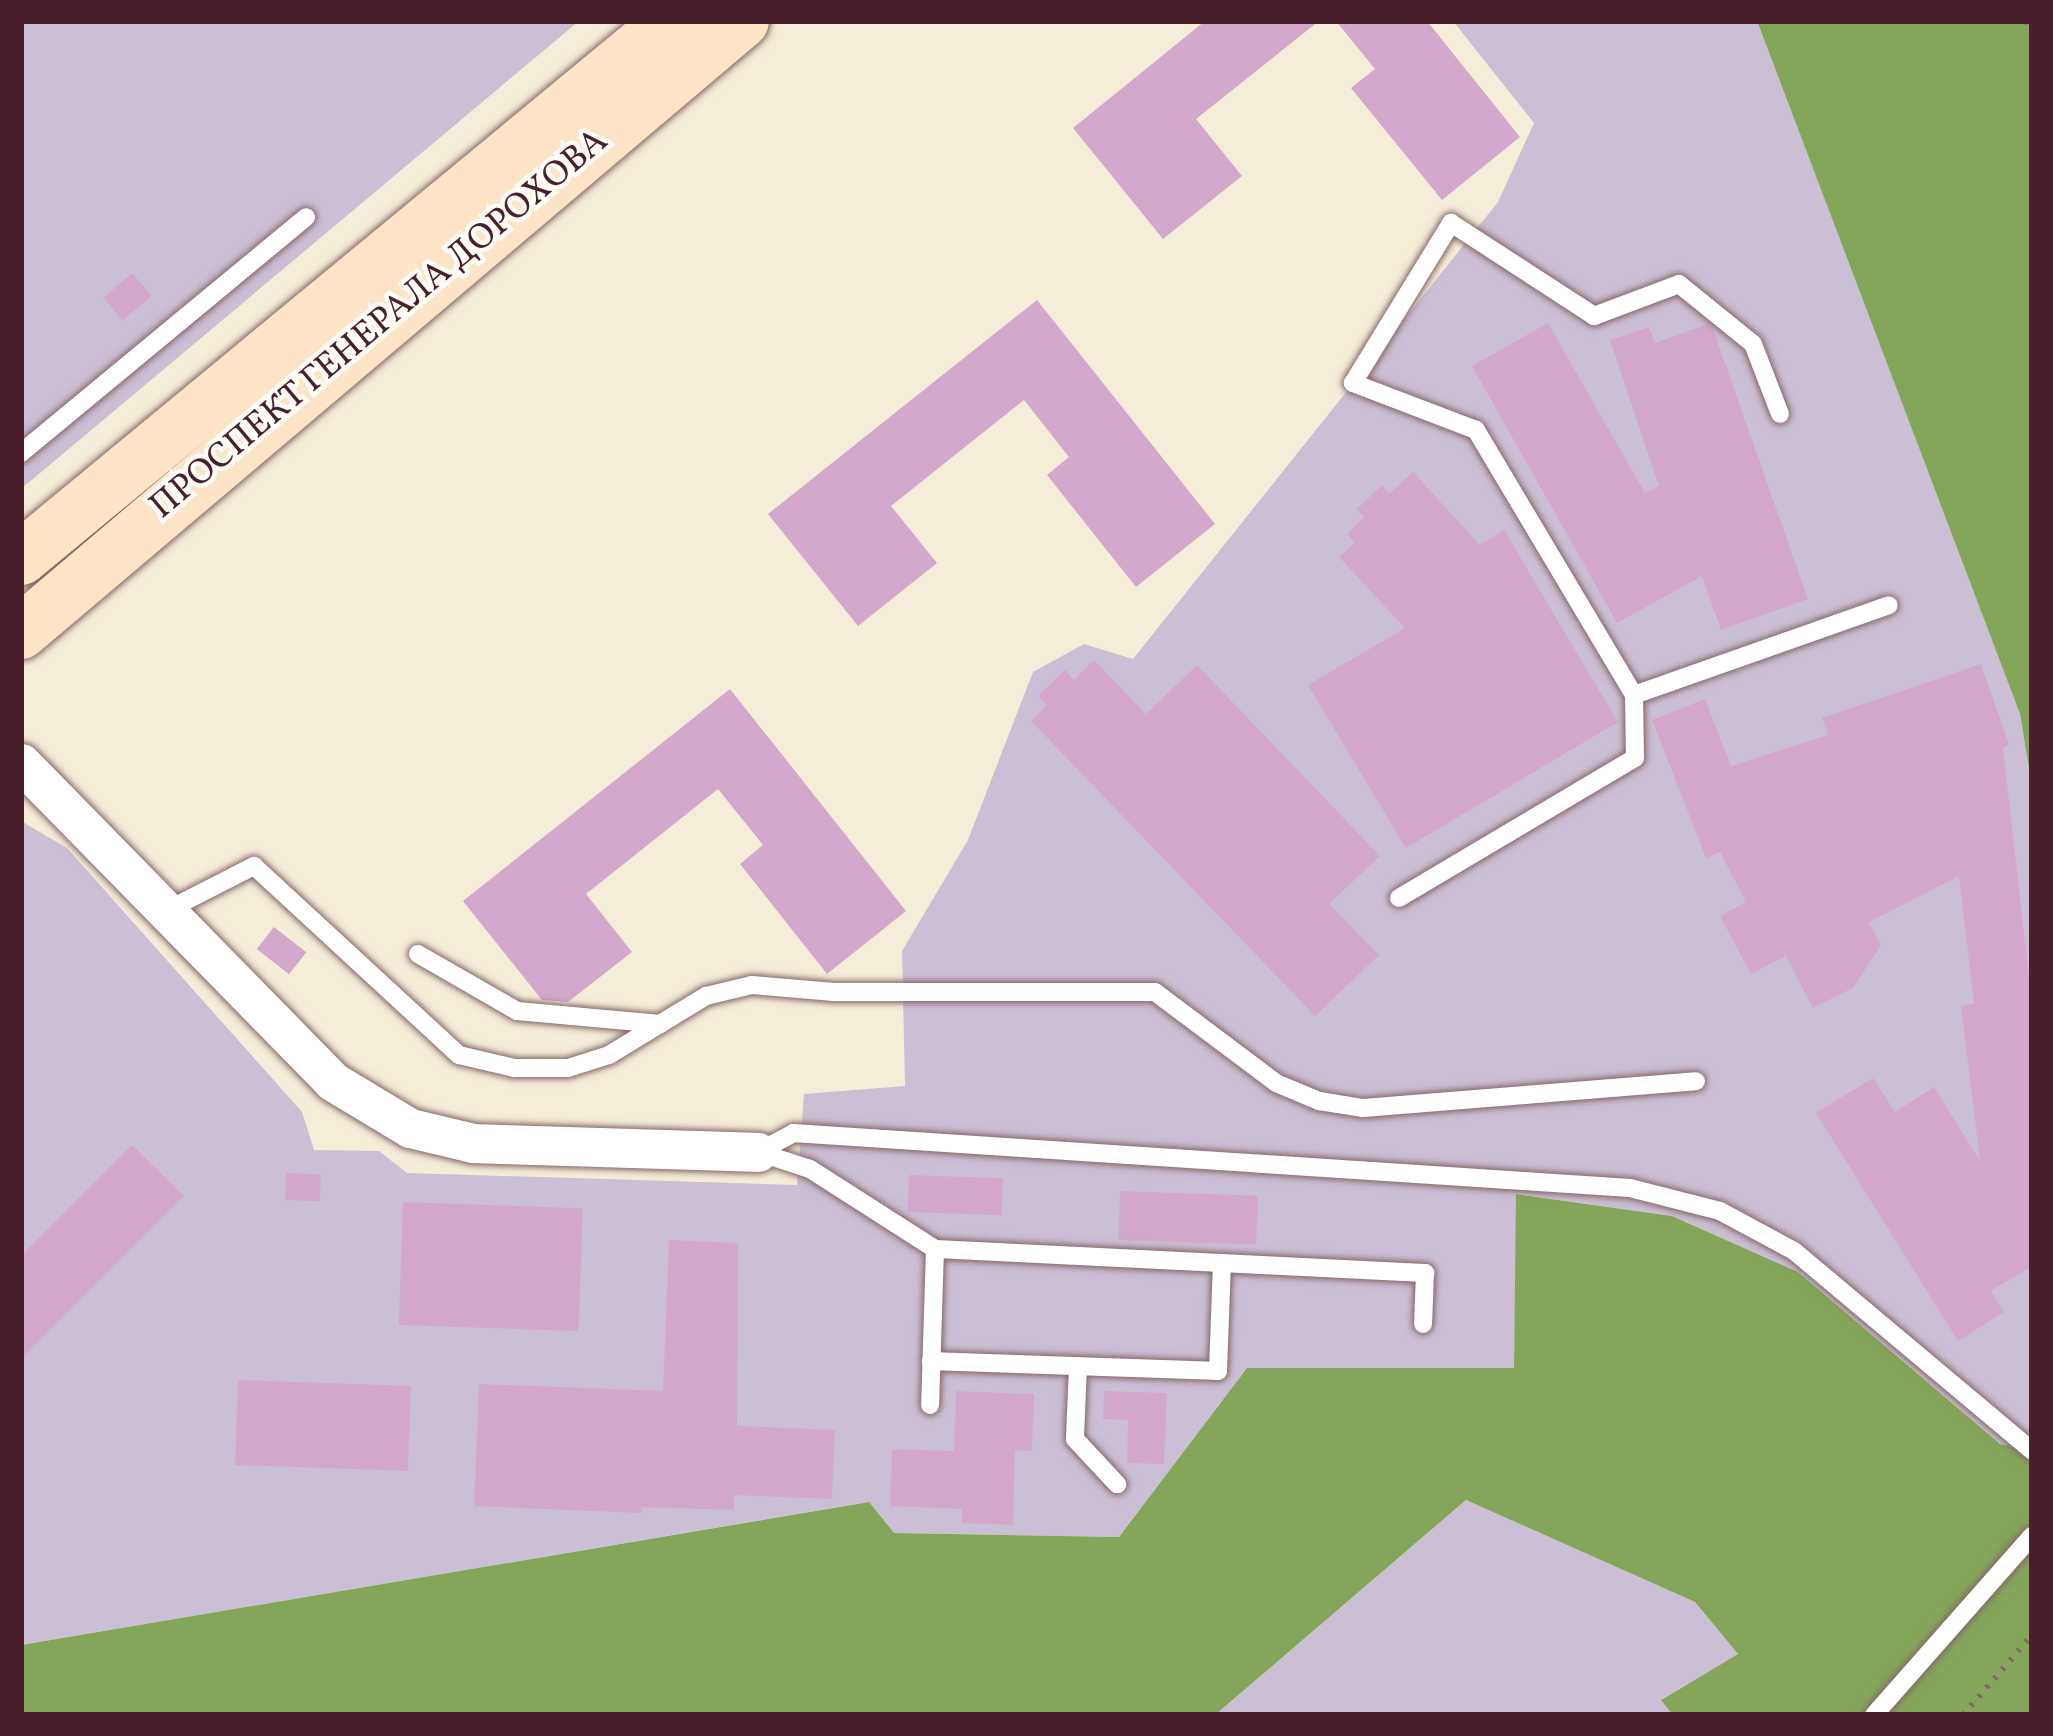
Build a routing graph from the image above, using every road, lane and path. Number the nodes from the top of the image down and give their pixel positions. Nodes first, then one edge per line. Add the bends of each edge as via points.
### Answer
1 (670, 21) edge
2 (742, 21) edge
3 (306, 217) dead end
4 (1780, 414) dead end
5 (21, 453) edge
6 (21, 558) edge
7 (1889, 605) dead end
8 (21, 632) edge
9 (1634, 694) junction
10 (21, 764) edge
11 (1399, 898) dead end
12 (166, 911) junction
13 (418, 954) dead end
14 (660, 1024) junction
15 (1696, 1081) dead end
16 (758, 1152) junction
17 (935, 1249) junction
18 (1222, 1263) junction
19 (1423, 1324) dead end
20 (931, 1361) junction
21 (1078, 1366) junction
22 (930, 1405) dead end
23 (2032, 1451) edge
24 (1117, 1484) dead end
25 (2032, 1536) edge
26 (2032, 1635) edge
27 (1874, 1715) edge
28 (1963, 1715) edge

1 - 6 main road, ПРОСПЕКТ ГЕНЕРАЛА ДОРОХОВА
2 - 8 main road, ПРОСПЕКТ ГЕНЕРАЛА ДОРОХОВА
3 - 5 lane
4 - 9 lane via 1753,344 1679,284 1594,316 1451,223 1353,383 1476,430
7 - 9 lane
9 - 11 lane via 1635,758
10 - 12 street
12 - 14 lane via 254,866 459,1055 495,1064 568,1067 609,1055
12 - 16 street via 332,1081 410,1128 473,1143
13 - 14 lane via 517,1011
14 - 15 lane via 706,996 752,985 1155,992 1276,1083 1363,1108
16 - 17 lane via 810,1168
16 - 23 lane via 793,1133 1630,1188 1720,1211 1794,1251
17 - 18 lane
17 - 20 lane
18 - 19 lane via 1425,1273
18 - 21 lane via 1218,1371
20 - 21 lane
20 - 22 lane
21 - 24 lane via 1075,1439
25 - 27 lane
26 - 28 path

